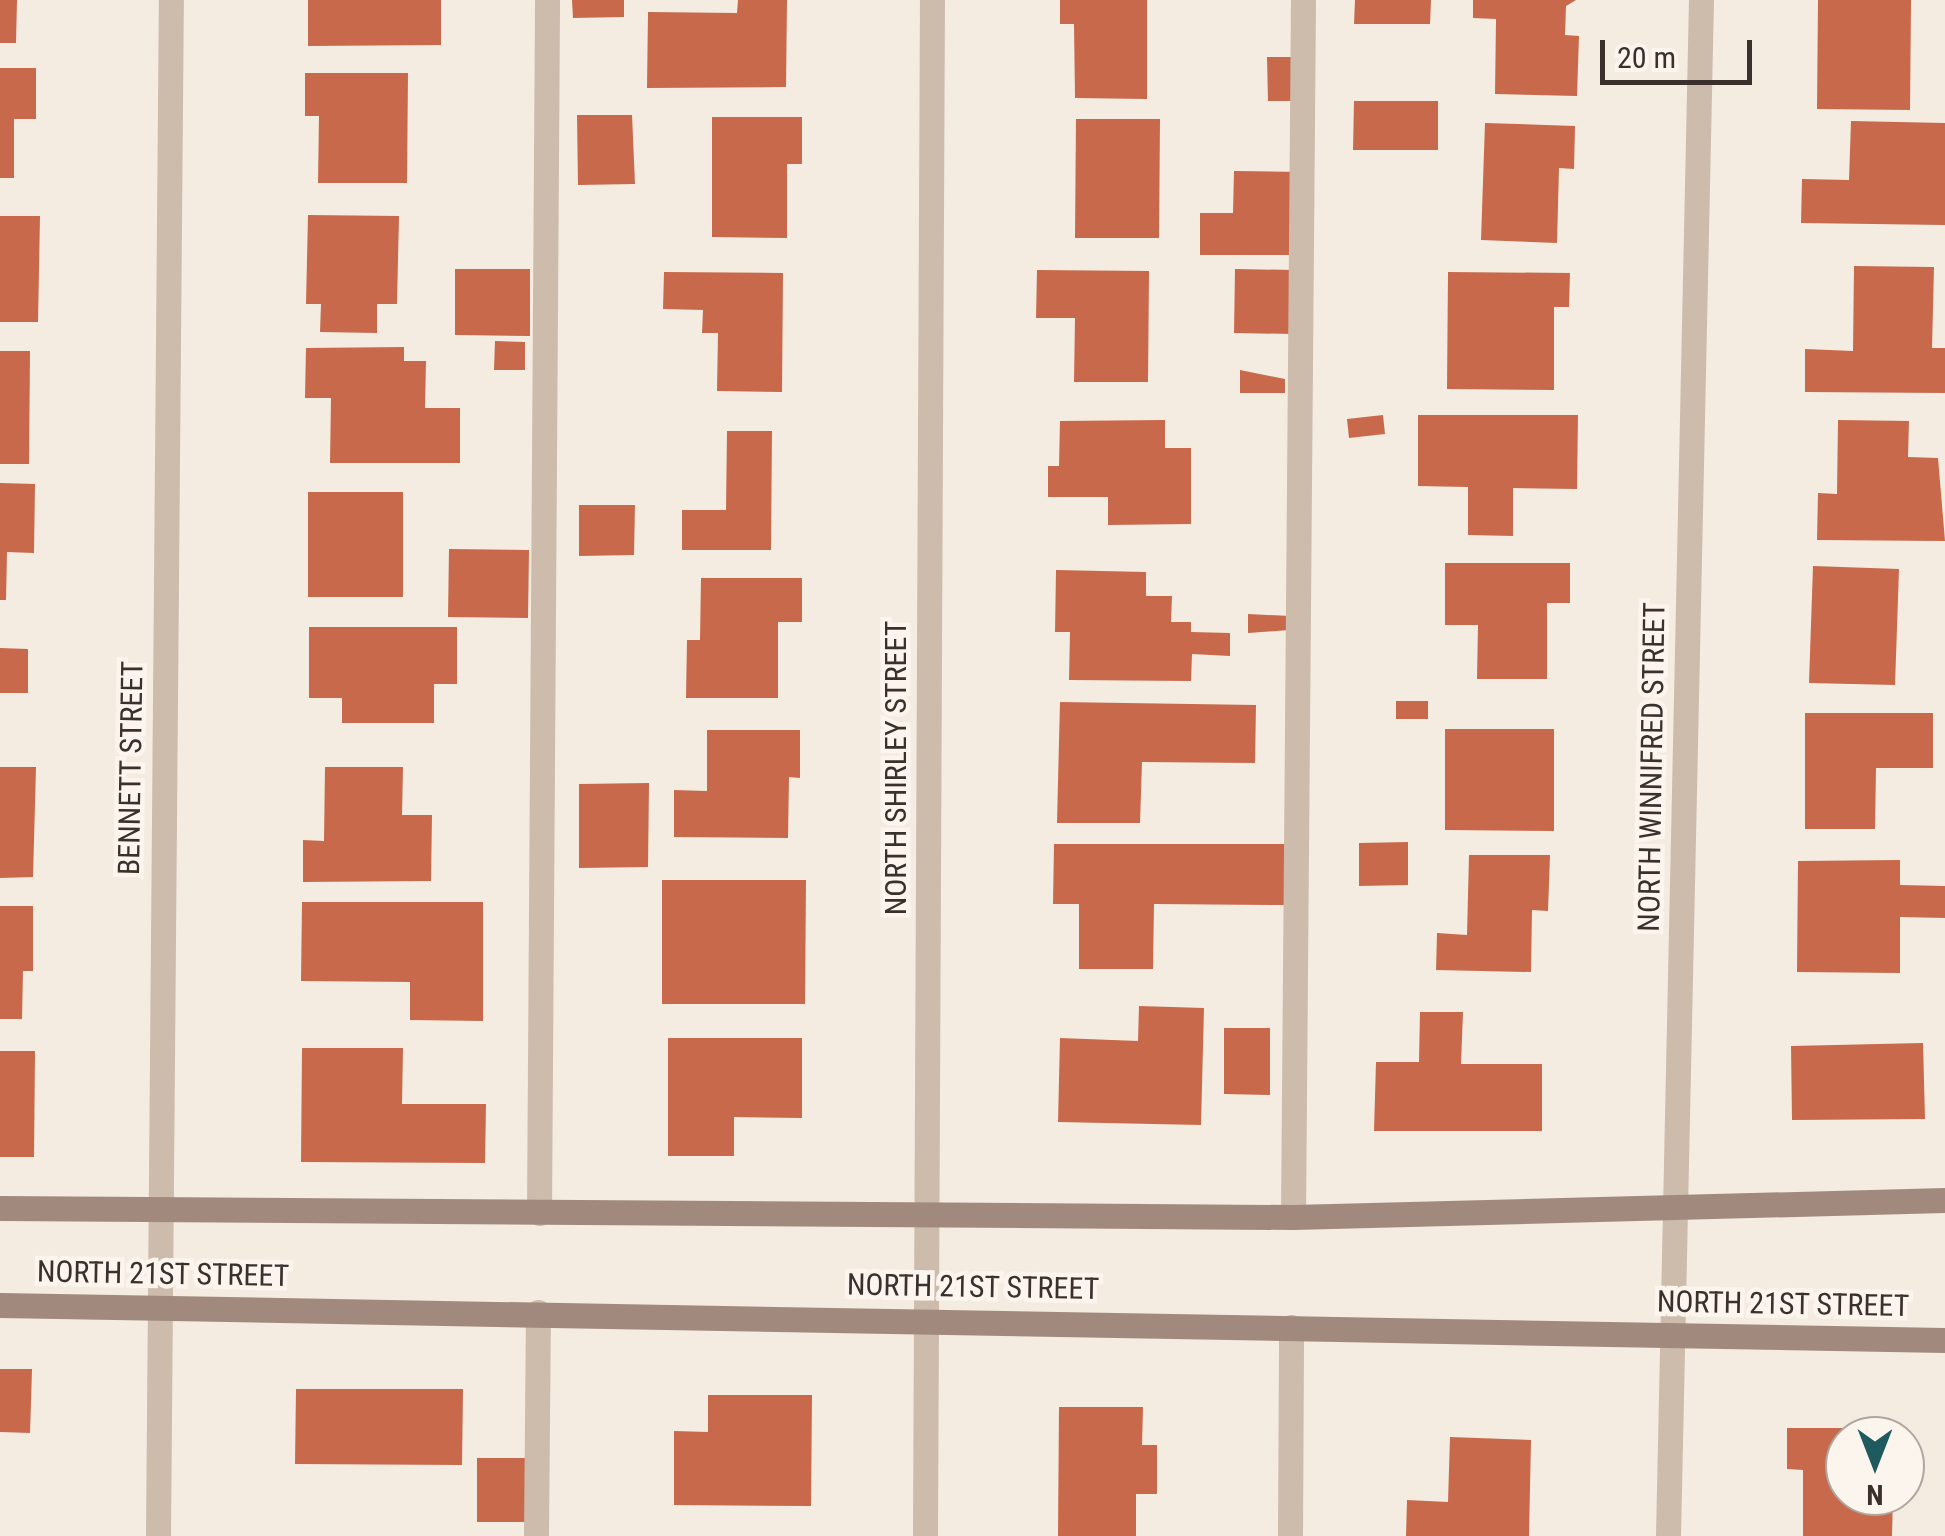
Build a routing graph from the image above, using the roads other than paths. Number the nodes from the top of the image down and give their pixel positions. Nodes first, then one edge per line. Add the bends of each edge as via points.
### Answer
1 (171, 0) edge
2 (547, 0) edge
3 (932, 0) edge
4 (1303, 0) edge
5 (1701, 0) edge
6 (1945, 1200) edge
7 (0, 1208) edge
8 (159, 1209) junction
9 (538, 1212) junction
10 (1674, 1212) junction
11 (927, 1216) junction
12 (1293, 1217) junction
13 (0, 1304) edge
14 (158, 1305) junction
15 (538, 1312) junction
16 (927, 1318) junction
17 (1292, 1327) junction
18 (1671, 1334) junction
19 (1945, 1340) edge
20 (158, 1536) edge
21 (536, 1536) edge
22 (925, 1536) edge
23 (1290, 1536) edge
24 (1668, 1536) edge

1 - 8 street, BENNETT STREET
2 - 9 street
3 - 11 street, NORTH SHIRLEY STREET
4 - 12 street
5 - 10 street, NORTH WINNIFRED STREET
6 - 10 main road
7 - 8 main road
8 - 9 main road
8 - 14 street, BENNETT STREET
9 - 11 main road
10 - 12 main road
10 - 18 street, NORTH WINNIFRED STREET
11 - 12 main road
11 - 16 street, NORTH SHIRLEY STREET
13 - 14 main road, NORTH 21ST STREET
14 - 15 main road, NORTH 21ST STREET
14 - 20 street, BENNETT STREET
15 - 16 main road, NORTH 21ST STREET
15 - 21 street
16 - 17 main road, NORTH 21ST STREET
16 - 22 street, NORTH SHIRLEY STREET
17 - 18 main road, NORTH 21ST STREET
17 - 23 street
18 - 19 main road, NORTH 21ST STREET
18 - 24 street, NORTH WINNIFRED STREET

